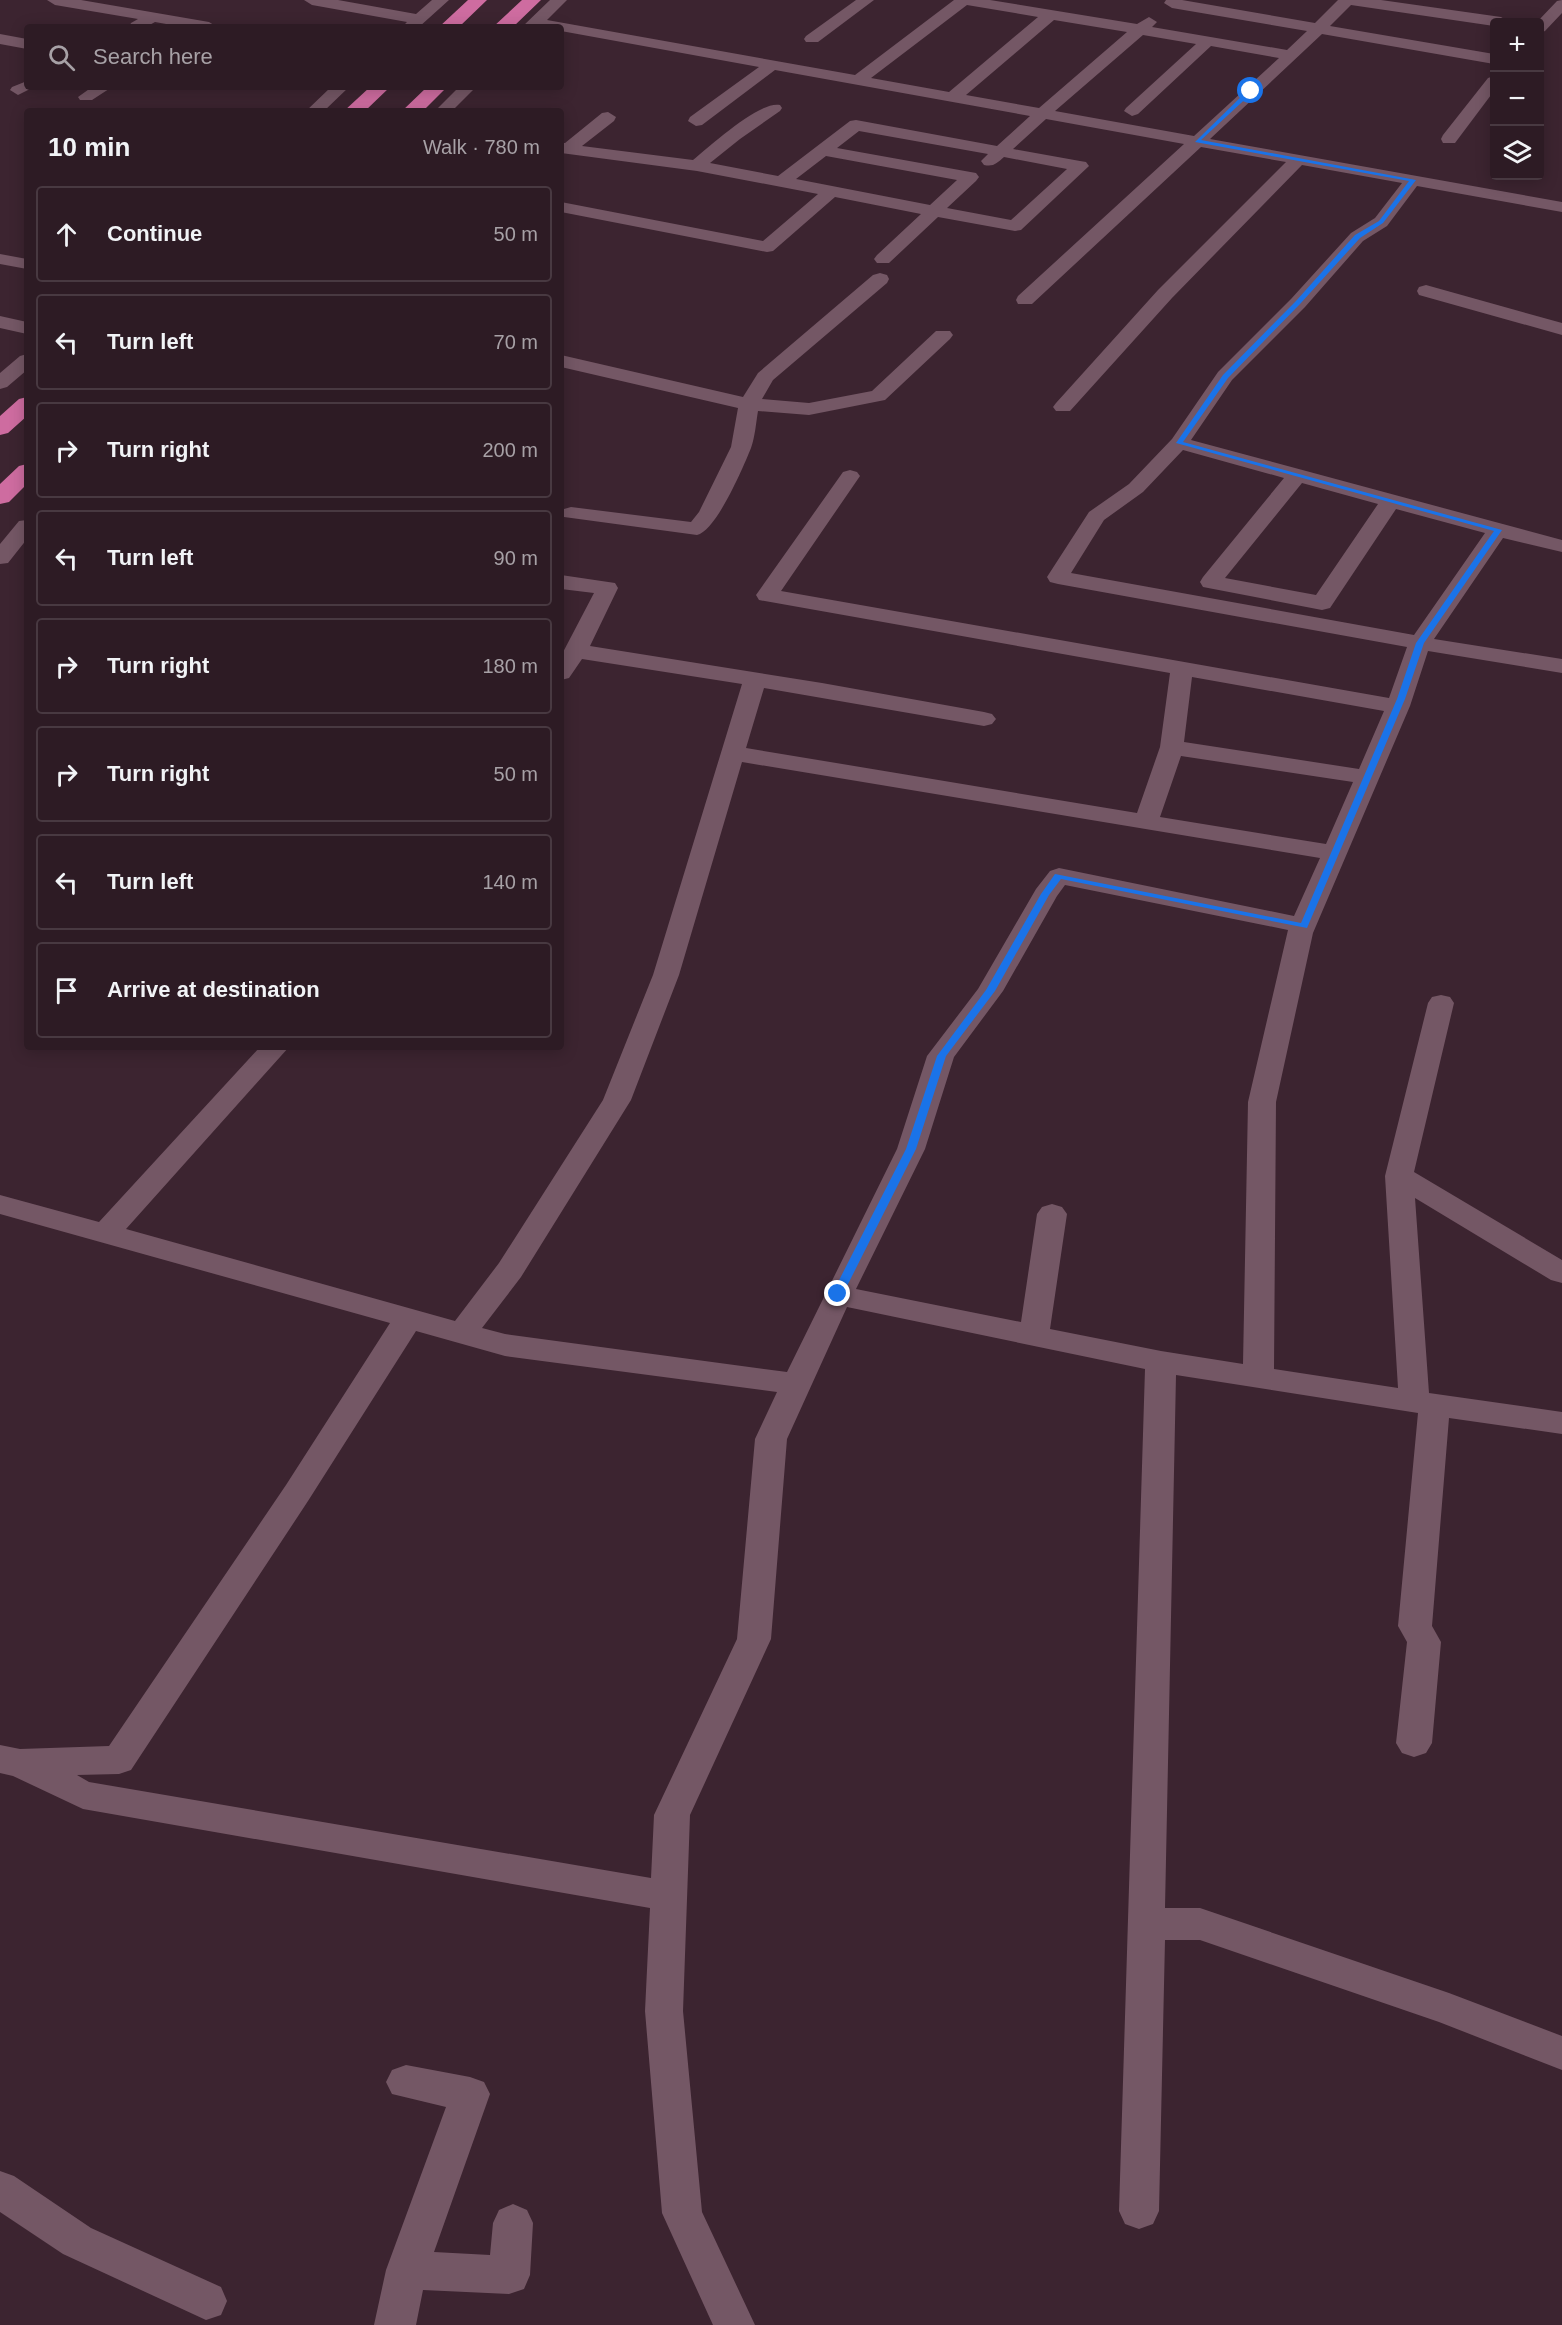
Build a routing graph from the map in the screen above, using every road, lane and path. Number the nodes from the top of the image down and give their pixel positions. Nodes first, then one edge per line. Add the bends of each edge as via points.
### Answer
1 (55, 0) edge
2 (312, 0) edge
3 (441, 0) edge
4 (478, 0) edge
5 (531, 0) edge
6 (559, 0) edge
7 (866, 0) edge
8 (963, 0) edge
9 (1348, 0) edge
10 (1173, 1) edge
11 (1562, 4) edge
12 (1050, 15) junction
13 (153, 17) junction
14 (1490, 20) edge
15 (415, 23) edge
16 (1544, 23) edge
17 (140, 24) edge
18 (192, 24) edge
19 (451, 24) edge
20 (505, 24) edge
21 (534, 24) edge
22 (1318, 29) junction
23 (564, 30) edge
24 (1139, 30) junction
25 (0, 39) edge
26 (812, 39) dead end
27 (1207, 42) junction
28 (24, 43) edge
29 (1291, 55) junction
30 (1490, 58) edge
31 (772, 65) junction
32 (858, 80) junction
33 (1490, 86) edge
34 (99, 90) edge
35 (338, 90) edge
36 (378, 90) edge
37 (435, 90) edge
38 (465, 90) edge
39 (86, 97) dead end
40 (953, 97) junction
41 (317, 108) edge
42 (357, 108) edge
43 (415, 108) edge
44 (446, 108) edge
45 (774, 108) dead end
46 (1132, 111) dead end
47 (1043, 113) junction
48 (608, 117) dead end
49 (696, 121) dead end
50 (1449, 140) dead end
51 (1197, 141) junction
52 (565, 148) edge
53 (822, 150) junction
54 (1000, 151) junction
55 (1299, 159) junction
56 (697, 166) junction
57 (970, 177) junction
58 (1413, 180) junction
59 (783, 182) junction
60 (832, 191) junction
61 (1562, 207) edge
62 (564, 208) edge
63 (935, 211) junction
64 (0, 259) edge
65 (884, 259) dead end
66 (24, 263) edge
67 (880, 279) dead end
68 (1426, 291) dead end
69 (1025, 300) dead end
70 (0, 322) edge
71 (24, 327) edge
72 (1562, 329) edge
73 (943, 335) dead end
74 (564, 362) edge
75 (24, 363) edge
76 (0, 384) edge
77 (24, 389) edge
78 (749, 404) junction
79 (24, 407) edge
80 (1063, 407) dead end
81 (0, 428) edge
82 (1179, 443) junction
83 (24, 474) edge
84 (1298, 475) junction
85 (850, 476) dead end
86 (0, 497) edge
87 (1390, 501) junction
88 (564, 517) edge
89 (24, 530) edge
90 (1498, 530) junction
91 (1562, 546) edge
92 (0, 558) edge
93 (564, 582) edge
94 (1420, 643) junction
95 (576, 651) junction
96 (1182, 666) junction
97 (1562, 666) edge
98 (564, 669) edge
99 (754, 681) junction
100 (1398, 706) junction
101 (984, 719) dead end
102 (1172, 747) junction
103 (732, 753) junction
104 (1367, 777) junction
105 (1146, 822) junction
106 (1335, 853) junction
107 (1304, 926) junction
108 (1441, 1003) dead end
109 (272, 1050) edge
110 (1399, 1176) junction
111 (0, 1204) edge
112 (1052, 1214) dead end
113 (105, 1234) junction
114 (1562, 1273) edge
115 (838, 1294) junction
116 (409, 1318) junction
117 (462, 1333) junction
118 (1034, 1336) junction
119 (1161, 1362) junction
120 (1258, 1376) junction
121 (795, 1384) junction
122 (1424, 1403) junction
123 (1562, 1423) edge
124 (1414, 1743) dead end
125 (10, 1761) edge
126 (669, 1896) junction
127 (1146, 1924) junction
128 (1562, 2053) edge
129 (406, 2082) dead end
130 (0, 2189) edge
131 (1139, 2211) dead end
132 (513, 2223) dead end
133 (407, 2270) junction
134 (206, 2301) dead end
135 (395, 2325) edge
136 (734, 2325) edge

1 - 13 street
2 - 15 street
3 - 15 street
4 - 19 highway
5 - 20 highway
6 - 21 street
7 - 26 street
8 - 12 street
8 - 32 street
9 - 14 street
9 - 22 street
10 - 22 street
10 - 24 street
11 - 16 street
12 - 24 street
12 - 40 street
13 - 17 street
13 - 18 street
22 - 29 street
22 - 30 street
23 - 31 street
24 - 27 street
24 - 47 street
25 - 28 street
27 - 29 street
27 - 46 street
29 - 51 street
31 - 32 street
31 - 49 street
32 - 40 street
33 - 50 street
34 - 39 street
35 - 41 street
36 - 42 highway
37 - 43 highway
38 - 44 street
40 - 47 street
45 - 56 street
47 - 51 street
47 - 54 street
48 - 52 street
51 - 55 street
51 - 69 street
52 - 56 street
53 - 54 street via 856,125
53 - 57 street
53 - 59 street
54 - 57 street
54 - 63 street via 1080,166 1015,226
55 - 58 street
55 - 80 street via 1165,294
56 - 59 street
57 - 63 street
58 - 61 street
58 - 82 street via 1381,222 1357,237 1225,376
59 - 60 street
60 - 62 street via 767,247
60 - 63 street
63 - 65 street
64 - 66 street
67 - 78 street via 765,377
68 - 72 street
70 - 71 street
73 - 78 street via 878,396 809,409
74 - 78 street
75 - 76 street
76 - 77 street
78 - 88 street via 741,447 710,513 697,529
79 - 81 highway
82 - 84 street
82 - 94 street via 1136,488 1096,516 1058,577
83 - 86 highway
84 - 87 street
84 - 87 street via 1211,582 1322,603
85 - 96 street via 767,595
87 - 90 street
89 - 92 street
90 - 91 street
90 - 94 street
93 - 95 street via 607,588
94 - 97 street
94 - 100 street
95 - 98 street
95 - 99 street
96 - 100 street
96 - 102 street
99 - 101 street
99 - 103 street
100 - 104 street
102 - 104 street
102 - 105 street
103 - 105 street
103 - 117 street via 666,975 617,1100 510,1270
104 - 106 street
105 - 106 street
106 - 107 street
107 - 115 street via 1059,876 990,991 941,1056 911,1149
107 - 120 street via 1262,1102
108 - 110 street
109 - 113 street
110 - 114 street
110 - 122 street
111 - 113 street
112 - 118 street
113 - 116 street
115 - 118 street
115 - 121 street
116 - 117 street
116 - 125 street via 118,1760
117 - 121 street via 505,1345
118 - 119 street
119 - 120 street
119 - 127 street
120 - 122 street
121 - 126 street via 771,1439 754,1639 672,1815
122 - 123 street
122 - 124 street via 1415,1626 1424,1642
125 - 126 street via 83,1795
126 - 136 street via 664,2012 682,2213
127 - 128 street via 1200,1924 1449,2009
127 - 131 street
129 - 133 street via 470,2094
130 - 134 street via 77,2241
132 - 133 street via 508,2275
133 - 135 street

